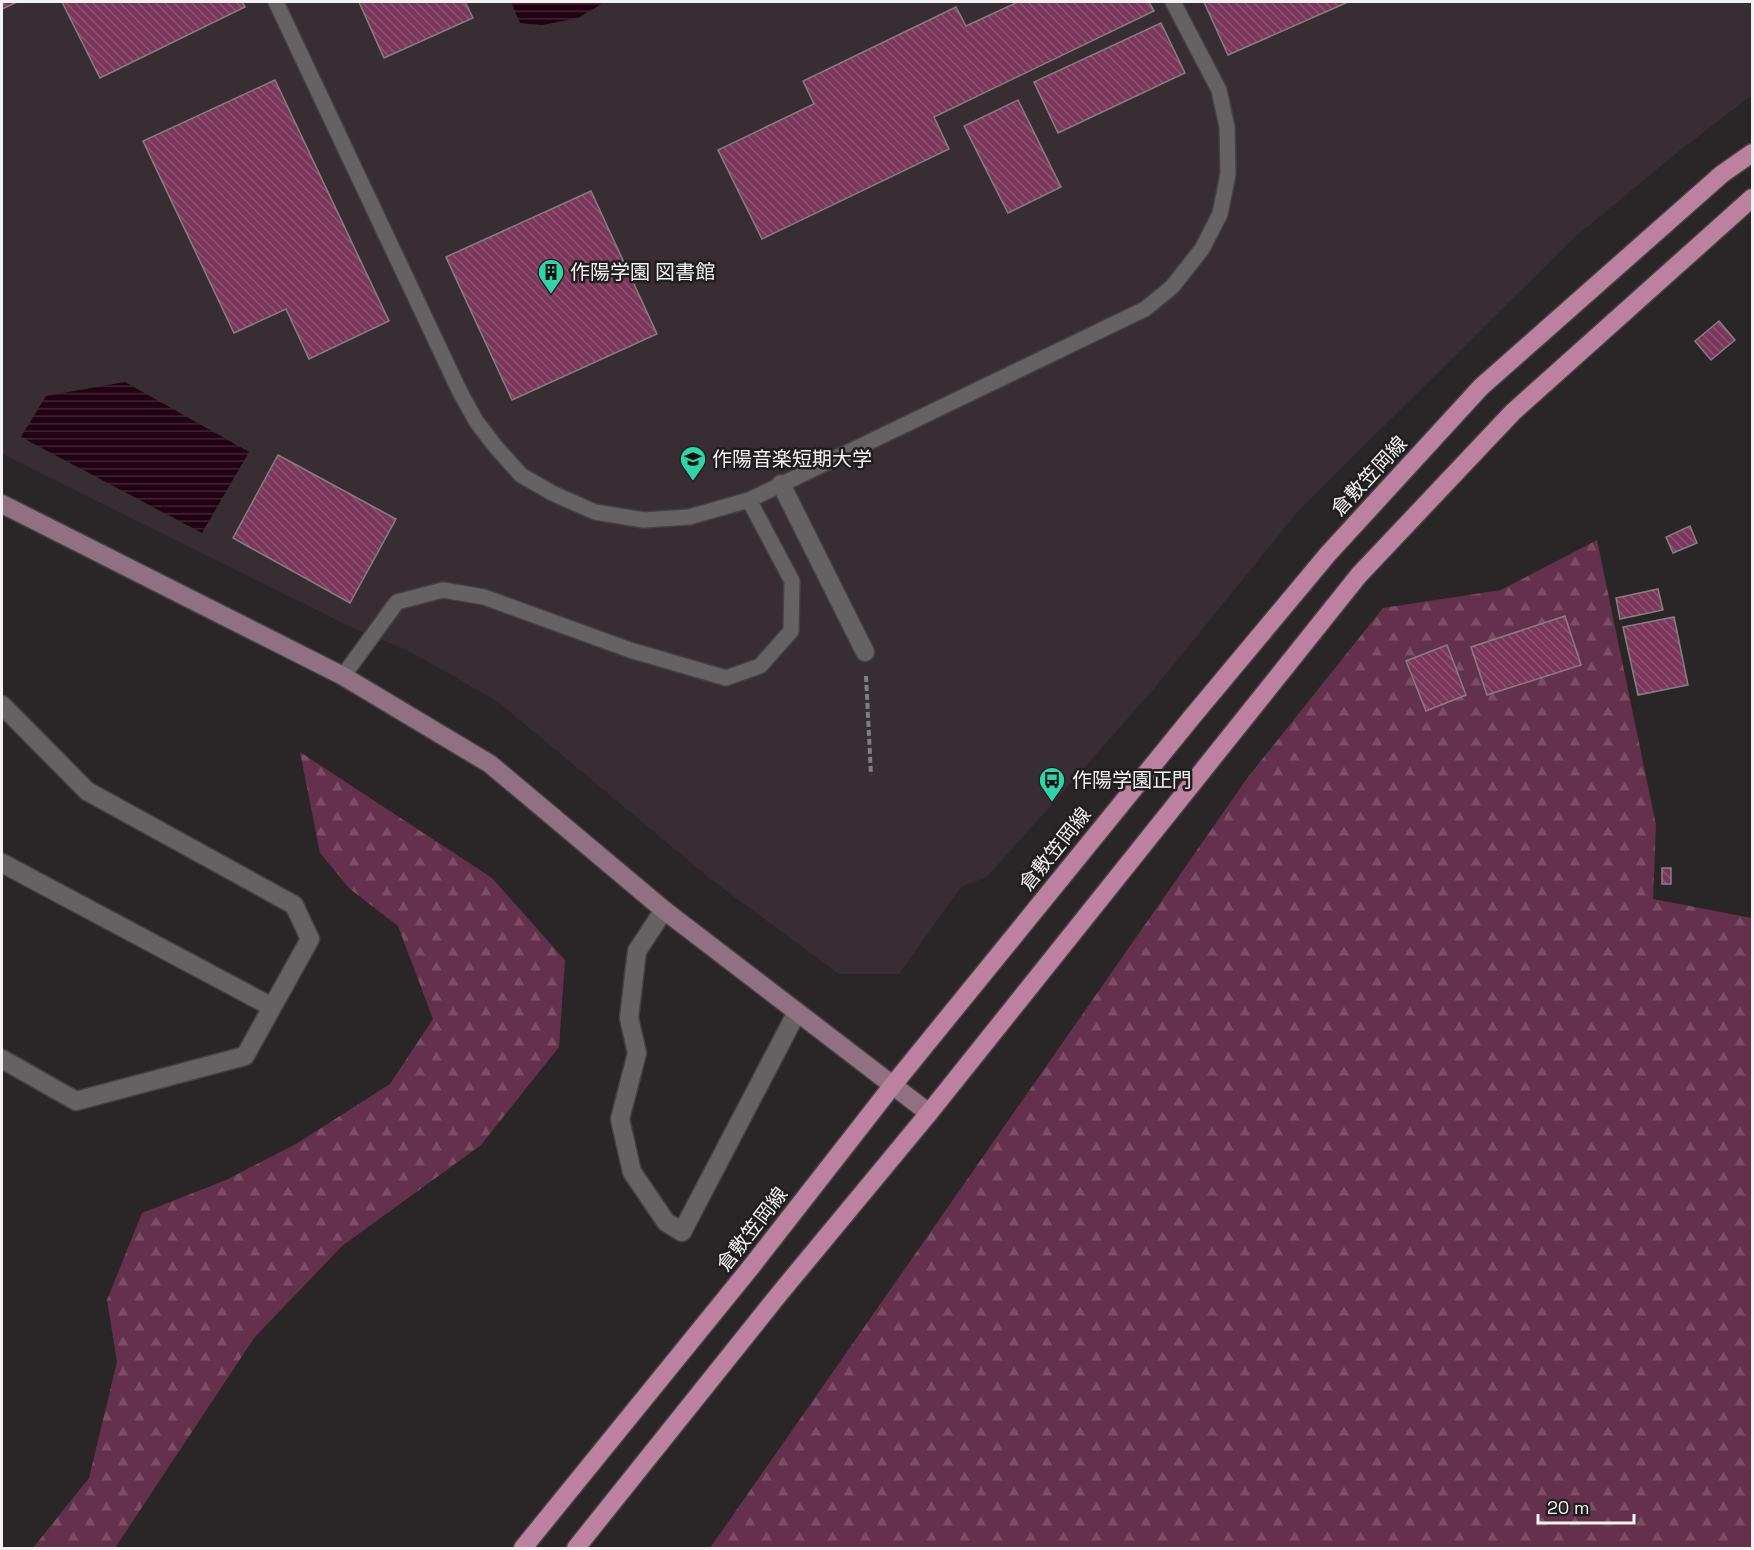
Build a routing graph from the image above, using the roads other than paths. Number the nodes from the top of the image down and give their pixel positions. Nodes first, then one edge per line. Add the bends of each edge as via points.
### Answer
1 (276, 2) edge
2 (1173, 2) edge
3 (1752, 153) edge
4 (1752, 198) edge
5 (781, 484) junction
6 (749, 500) junction
7 (2, 504) edge
8 (865, 652) road end
9 (343, 676) junction
10 (2, 705) edge
11 (2, 863) edge
12 (664, 910) junction
13 (272, 1007) junction
14 (797, 1012) junction
15 (2, 1059) edge
16 (893, 1085) junction
17 (929, 1113) junction
18 (523, 1548) edge
19 (576, 1548) edge

1 - 6 lane via 460,392 476,421 521,475 595,512 644,520 689,517
2 - 5 lane via 1219,90 1227,127 1228,174 1220,214 1202,249 1172,287 1145,309
3 - 16 main road, 倉敷笠岡線 via 1722,174 1465,404 1328,554
4 - 17 main road via 1513,412 1359,575
5 - 6 lane
5 - 8 street
6 - 9 lane via 792,581 791,631 760,666 726,678 630,650 483,597 443,590 396,602
7 - 9 street
9 - 12 street via 490,764
10 - 13 street via 87,791 294,905 310,939
11 - 13 street
12 - 14 street
12 - 14 street via 637,951 629,1018 637,1053 620,1119 632,1172 666,1222 682,1232
13 - 15 street via 245,1056 76,1101
14 - 16 street
16 - 17 street
16 - 18 main road, 倉敷笠岡線
17 - 19 main road

